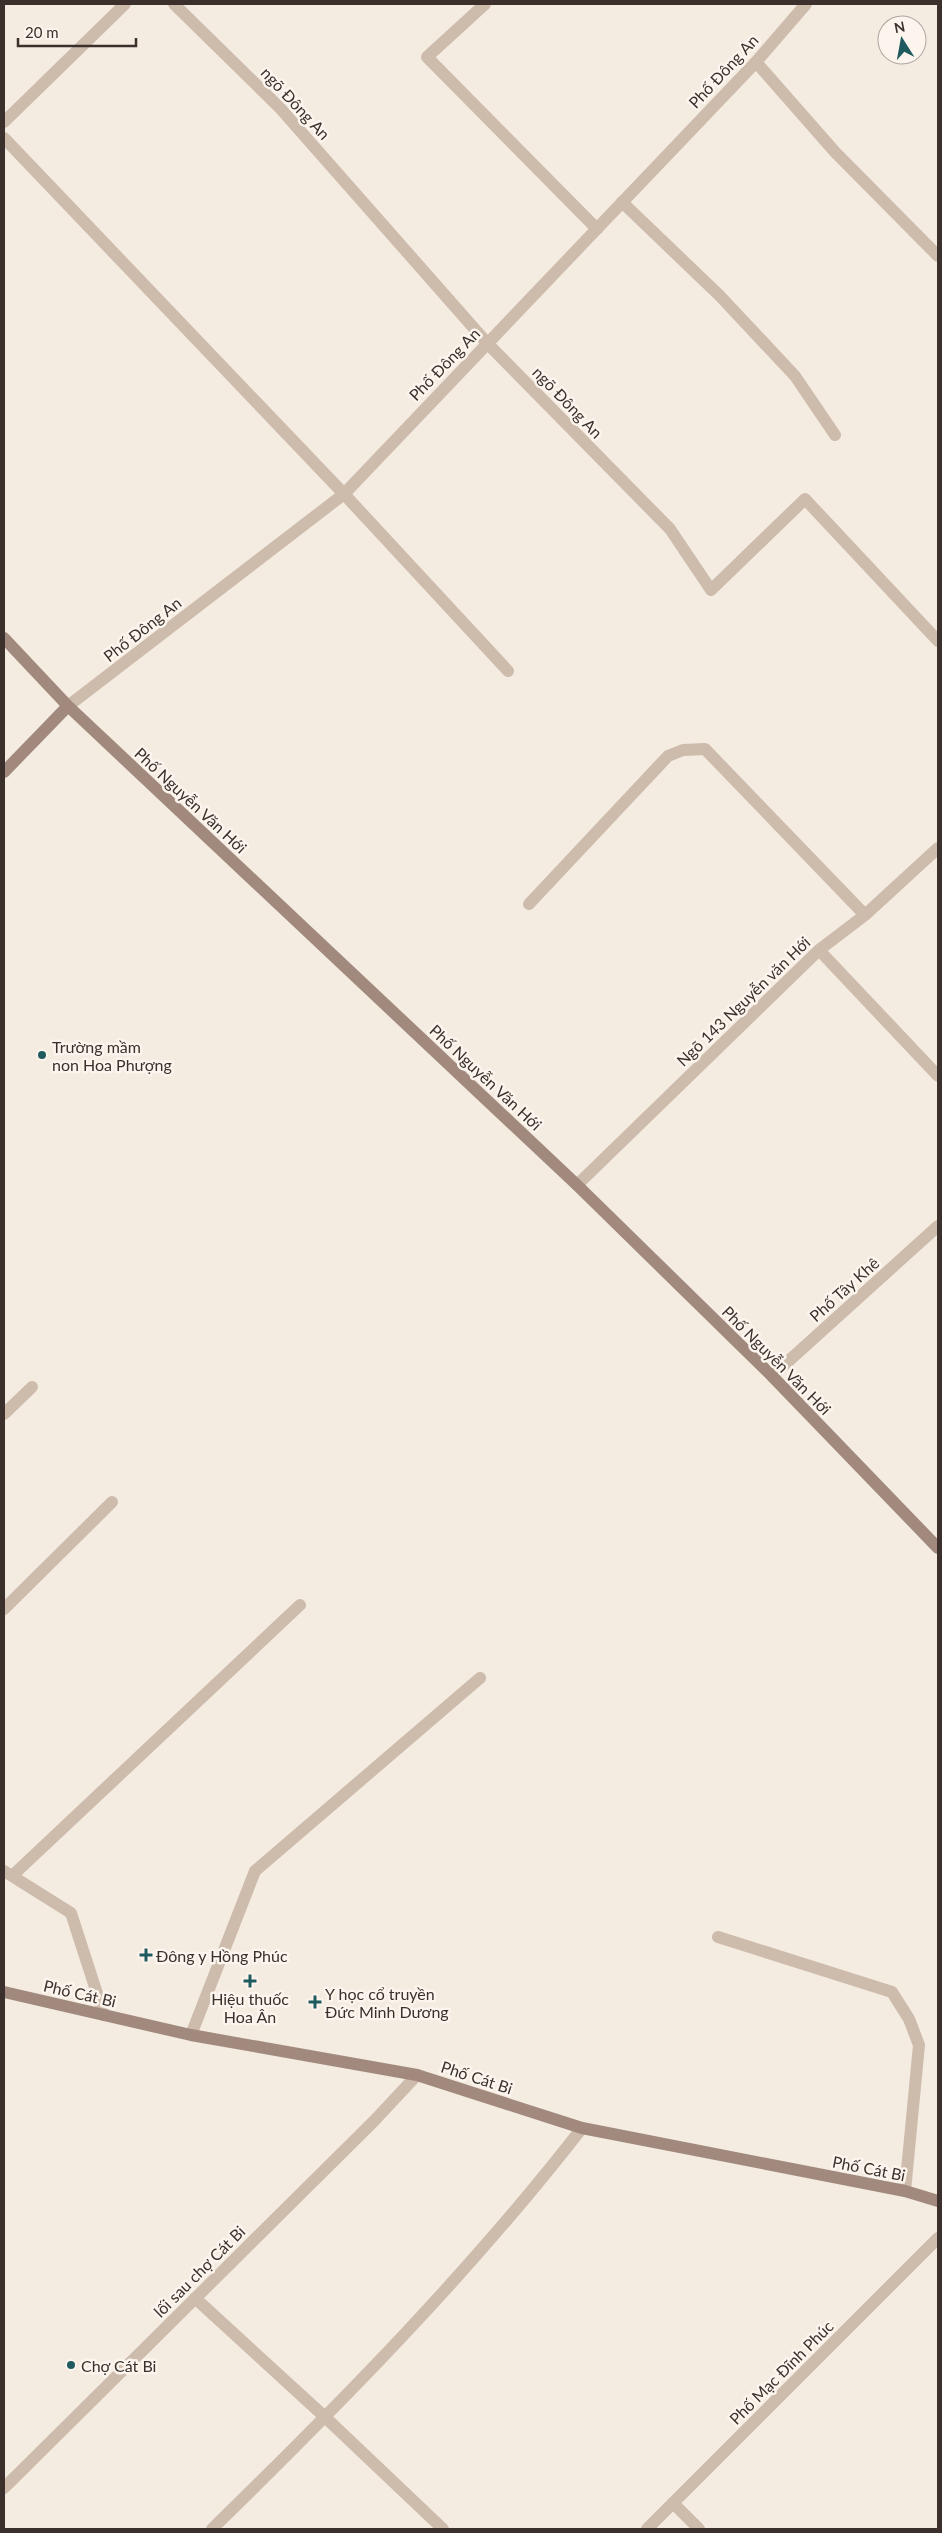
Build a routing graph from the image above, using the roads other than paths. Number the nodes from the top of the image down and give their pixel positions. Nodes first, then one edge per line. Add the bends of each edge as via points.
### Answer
1 (126, 4) edge
2 (174, 4) edge
3 (485, 4) edge
4 (806, 4) edge
5 (756, 62) junction
6 (4, 122) edge
7 (4, 138) edge
8 (622, 202) junction
9 (596, 229) junction
10 (938, 256) edge
11 (487, 343) junction
12 (835, 435) dead end
13 (344, 494) junction
14 (4, 638) edge
15 (938, 642) edge
16 (508, 671) dead end
17 (68, 706) junction
18 (4, 772) edge
19 (938, 848) edge
20 (529, 904) dead end
21 (865, 915) junction
22 (819, 950) junction
23 (938, 1076) edge
24 (577, 1185) junction
25 (938, 1226) edge
26 (772, 1376) junction
27 (32, 1387) dead end
28 (4, 1414) edge
29 (112, 1502) dead end
30 (938, 1548) edge
31 (300, 1605) dead end
32 (4, 1610) edge
33 (480, 1678) dead end
34 (8, 1874) edge
35 (718, 1937) dead end
36 (4, 1992) edge
37 (104, 2015) junction
38 (191, 2035) junction
39 (416, 2075) junction
40 (582, 2128) junction
41 (905, 2191) junction
42 (938, 2201) edge
43 (938, 2238) edge
44 (195, 2298) junction
45 (326, 2418) junction
46 (4, 2488) edge
47 (673, 2503) junction
48 (212, 2529) edge
49 (443, 2529) edge
50 (647, 2529) edge
51 (700, 2529) edge

1 - 6 street
2 - 11 street, ngõ Đông An via 280,108
3 - 9 street via 427,57
4 - 5 street, Phố Đông An
5 - 8 street, Phố Đông An
5 - 10 street via 835,152
7 - 13 street
8 - 9 street, Phố Đông An
8 - 12 street via 720,296 794,376
9 - 11 street, Phố Đông An
11 - 13 street, Phố Đông An
11 - 15 street, ngõ Đông An via 670,529 711,590 806,500
13 - 16 street
13 - 17 street, Phố Đông An
14 - 17 street, Phố Nguyễn Văn Hới
17 - 18 street
17 - 24 street, Phố Nguyễn Văn Hới
19 - 21 street, Ngõ 143 Nguyễn văn Hới
20 - 21 street via 668,756 683,750 705,749
21 - 22 street, Ngõ 143 Nguyễn văn Hới
22 - 23 street
22 - 24 street, Ngõ 143 Nguyễn văn Hới
24 - 26 street, Phố Nguyễn Văn Hới
25 - 26 street, Phố Tây Khê
26 - 30 street, Phố Nguyễn Văn Hới
27 - 28 street
29 - 32 street
31 - 34 street
33 - 38 street via 256,1871
34 - 37 street via 71,1913
35 - 41 street via 892,1992 909,2019 919,2045
36 - 37 street, Phố Cát Bi
37 - 38 street, Phố Cát Bi
38 - 39 street, Phố Cát Bi
39 - 40 street, Phố Cát Bi
39 - 44 street, lối sau chợ Cát Bi via 374,2121
40 - 41 street, Phố Cát Bi
40 - 45 street via 527,2199
41 - 42 street, Phố Cát Bi
43 - 47 street, Phố Mạc Đĩnh Phúc
44 - 45 street
44 - 46 street, lối sau chợ Cát Bi
45 - 48 street
45 - 49 street
47 - 50 street, Phố Mạc Đĩnh Phúc
47 - 51 street

